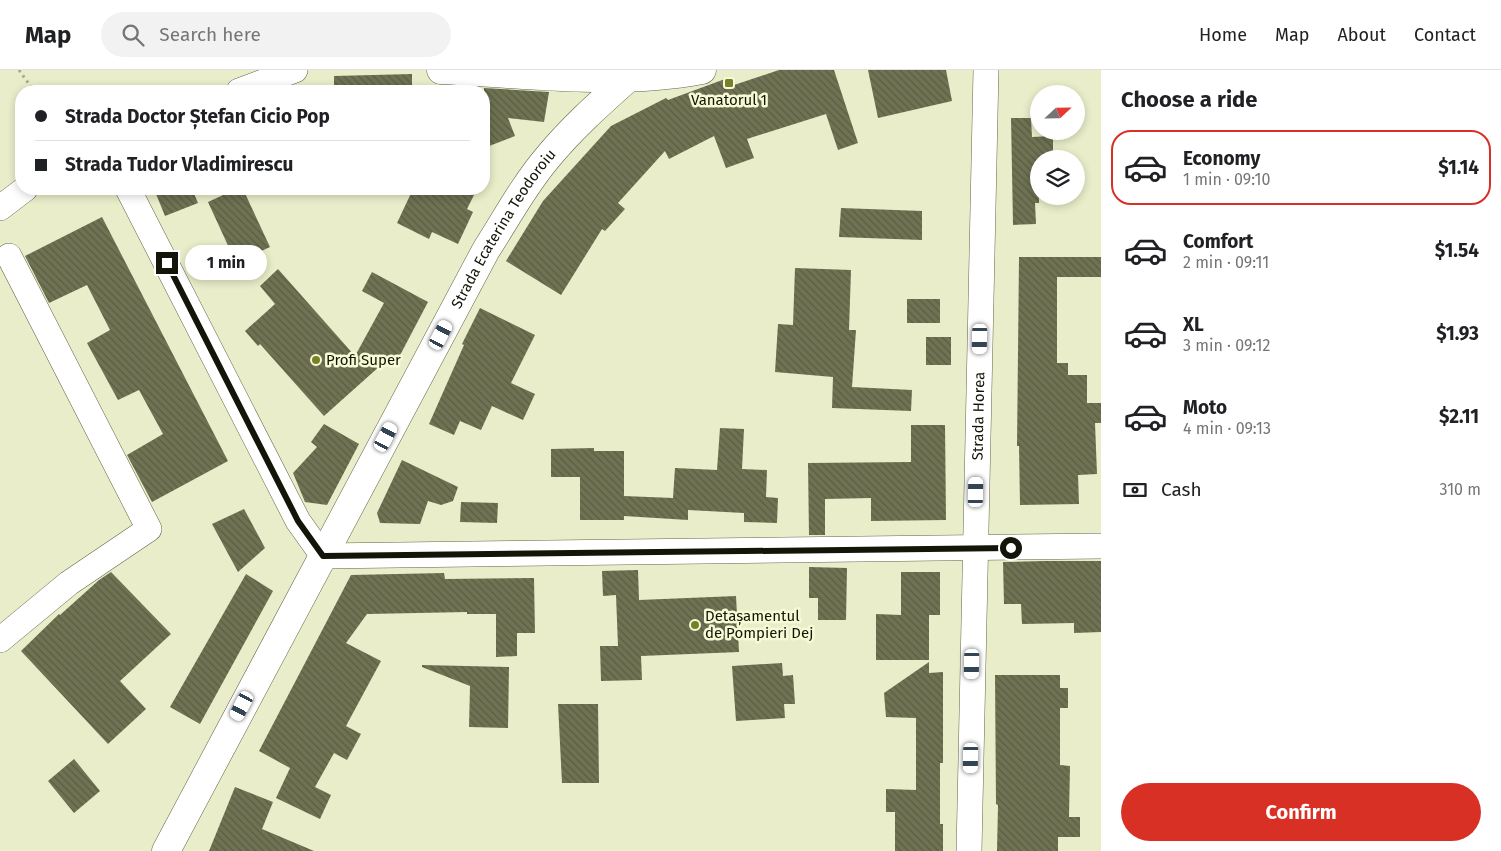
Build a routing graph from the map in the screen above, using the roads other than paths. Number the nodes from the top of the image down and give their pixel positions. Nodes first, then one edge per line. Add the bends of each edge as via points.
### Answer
1 (294, 70) edge
2 (441, 70) edge
3 (702, 70) edge
4 (986, 70) edge
5 (627, 79) junction
6 (255, 85) edge
7 (17, 195) edge
8 (131, 195) edge
9 (0, 208) edge
10 (9, 256) dead end
11 (1101, 546) edge
12 (975, 549) junction
13 (323, 556) junction
14 (0, 640) edge
15 (166, 851) edge
16 (969, 851) edge

1 - 6 street
2 - 5 main road
3 - 5 main road
4 - 12 street, Strada Horea
5 - 13 main road, Strada Ecaterina Teodoroiu via 571,130 546,158 518,199 486,250
7 - 9 street
8 - 13 street via 298,521
10 - 14 street via 149,529 69,583
11 - 12 street
12 - 13 street
12 - 16 street, Strada Horea
13 - 15 main road, Strada Ecaterina Teodoroiu

